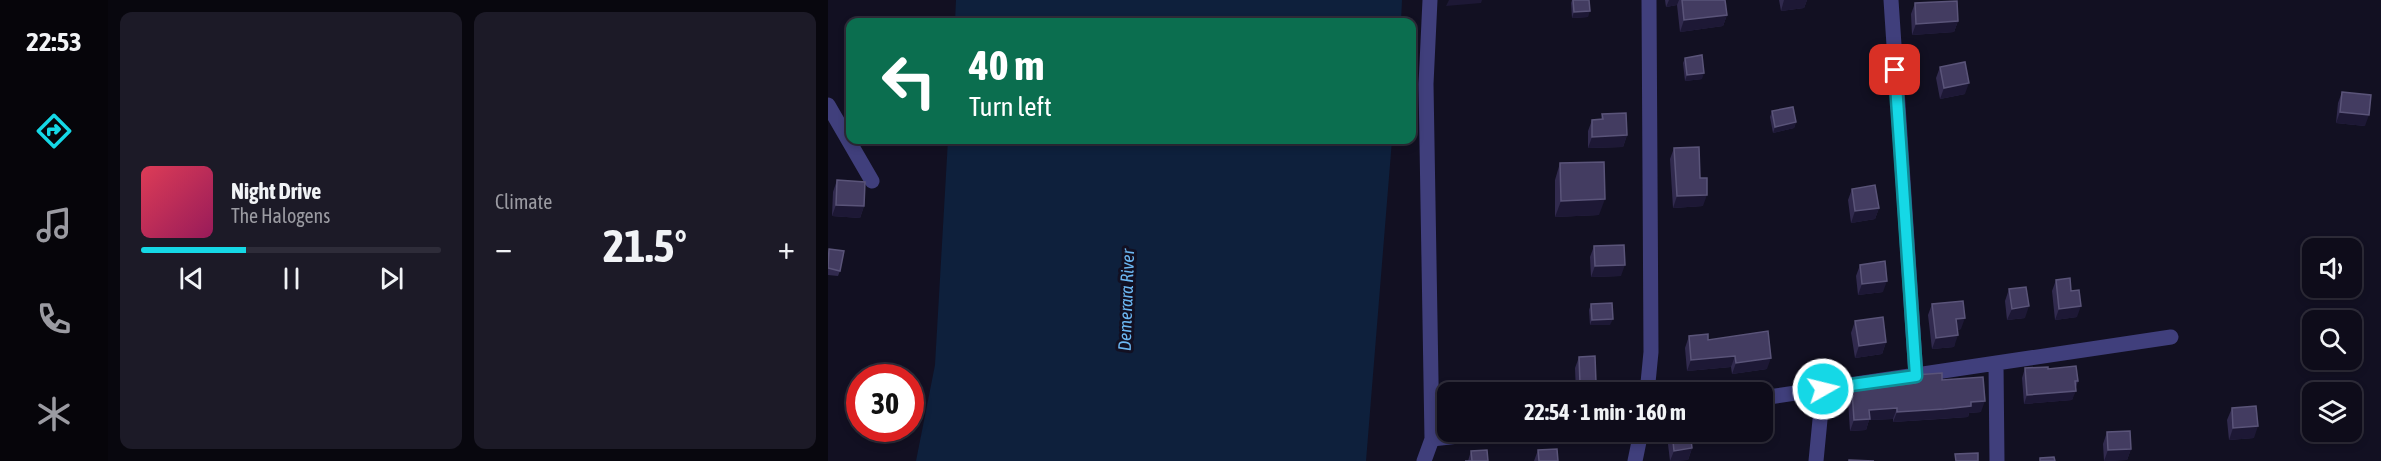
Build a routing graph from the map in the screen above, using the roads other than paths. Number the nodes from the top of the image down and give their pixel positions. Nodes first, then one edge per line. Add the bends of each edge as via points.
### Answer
1 (1430, 0) edge
2 (1649, 0) edge
3 (1891, 0) edge
4 (828, 105) edge
5 (846, 136) edge
6 (851, 144) edge
7 (872, 181) dead end
8 (2171, 337) dead end
9 (1996, 364) junction
10 (1916, 376) junction
11 (1648, 382) edge
12 (1823, 389) junction
13 (1773, 396) edge
14 (1437, 438) edge
15 (1432, 439) junction
16 (1639, 442) edge
17 (1424, 461) edge
18 (1635, 461) edge
19 (1816, 461) edge
20 (1997, 461) edge

1 - 15 street via 1426,84
2 - 11 street
3 - 10 street
4 - 5 street
6 - 7 street
8 - 9 street
9 - 10 street
9 - 20 street
10 - 12 street
12 - 13 street
12 - 19 street
14 - 15 street
15 - 17 street
16 - 18 street

